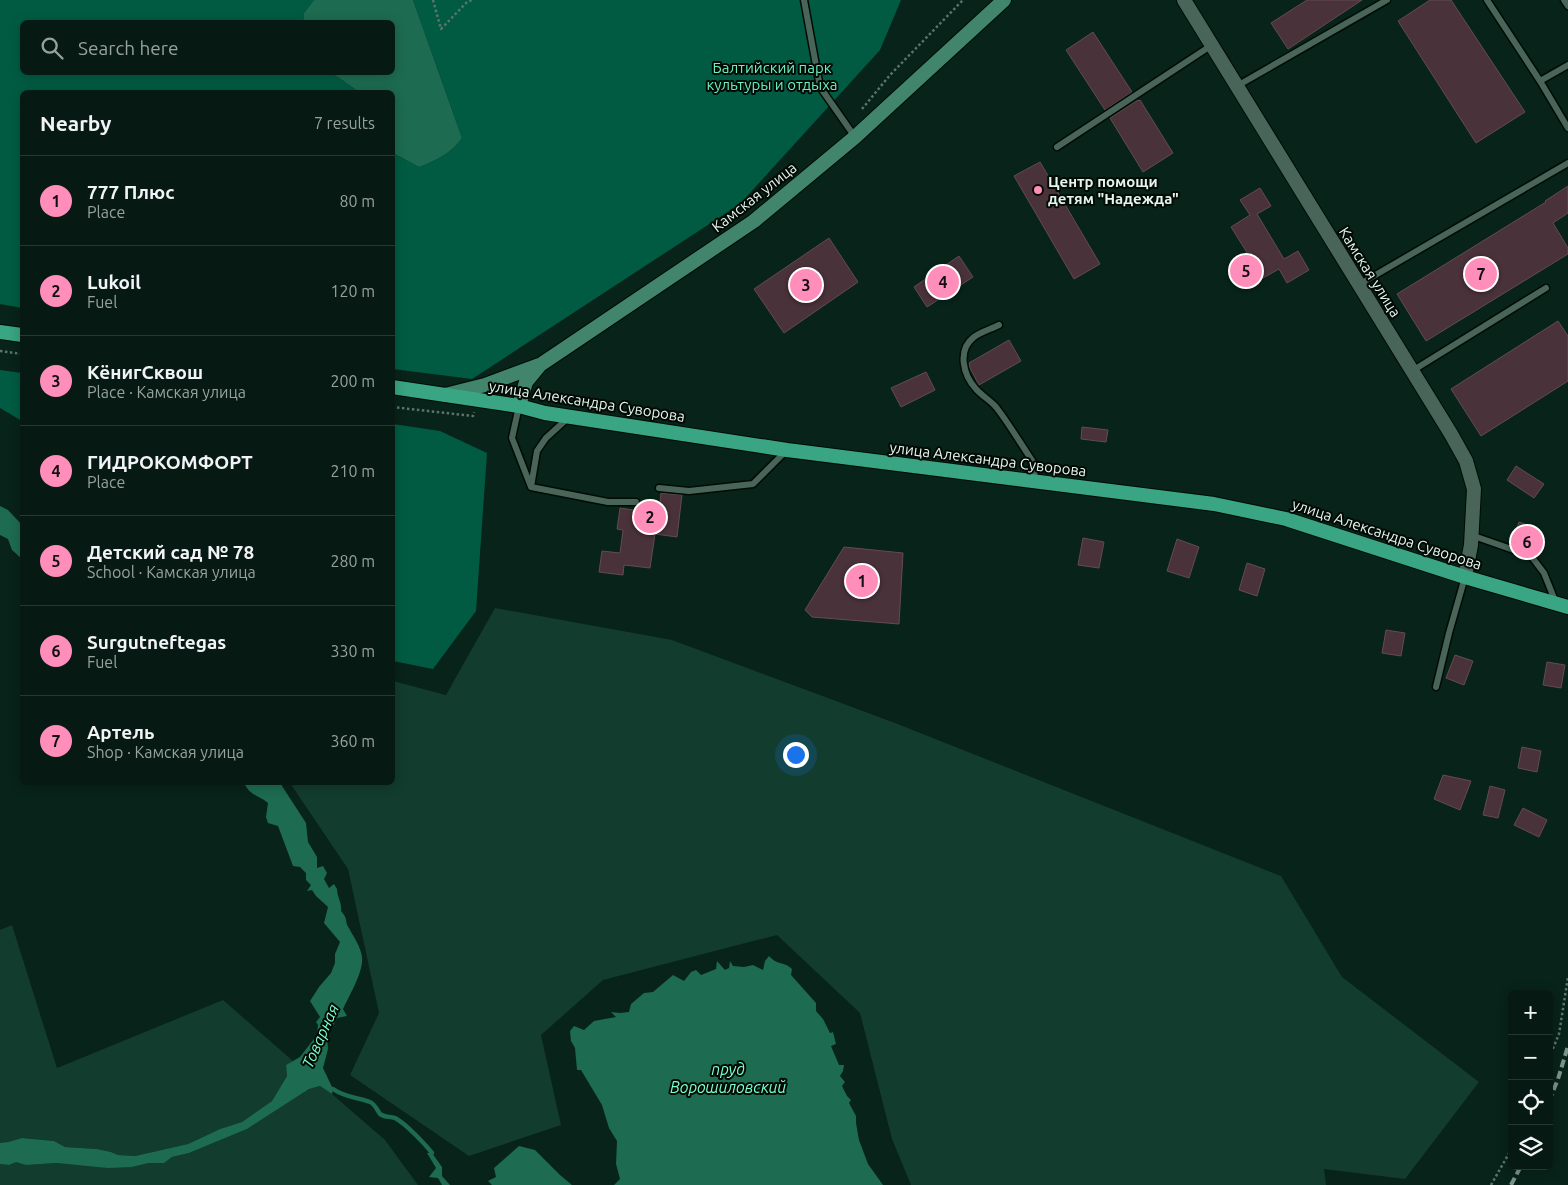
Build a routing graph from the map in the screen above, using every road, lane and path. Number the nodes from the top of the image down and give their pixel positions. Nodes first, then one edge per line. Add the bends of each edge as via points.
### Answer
1 (433, 0) edge
2 (472, 0) edge
3 (804, 0) edge
4 (963, 0) edge
5 (1004, 0) edge
6 (1184, 0) edge
7 (1386, 0) edge
8 (1487, 0) edge
9 (1564, 0) edge
10 (1568, 6) edge
11 (1212, 45) junction
12 (1568, 65) edge
13 (1540, 82) junction
14 (1237, 86) junction
15 (1568, 128) edge
16 (851, 132) junction
17 (1057, 148) dead end
18 (1568, 163) edge
19 (1359, 285) junction
20 (1546, 288) dead end
21 (999, 325) dead end
22 (0, 332) edge
23 (20, 335) edge
24 (0, 351) edge
25 (20, 354) edge
26 (540, 365) junction
27 (1412, 371) junction
28 (395, 388) edge
29 (445, 395) junction
30 (519, 406) junction
31 (569, 417) junction
32 (787, 450) junction
33 (1034, 480) junction
34 (531, 487) junction
35 (659, 488) dead end
36 (636, 502) dead end
37 (1471, 535) junction
38 (1465, 577) junction
39 (1562, 606) edge
40 (1436, 687) dead end
41 (1568, 978) edge
42 (1553, 1048) edge
43 (1508, 1155) edge
44 (1491, 1185) edge

1 - 2 path via 441,29
3 - 16 lane via 820,87
4 - 16 path via 890,75
5 - 16 main road, Камская улица
6 - 11 street, Камская улица
7 - 14 lane
8 - 13 lane
9 - 10 lane
11 - 14 street, Камская улица
11 - 17 lane
12 - 13 lane
13 - 15 lane
14 - 19 street, Камская улица
16 - 26 main road, Камская улица via 754,221
18 - 19 lane
19 - 27 street, Камская улица
20 - 27 lane
21 - 33 lane via 969,343 963,364 974,388 995,406 1035,465
22 - 23 main road
24 - 25 path
26 - 29 main road via 486,385
26 - 30 main road, Камская улица via 526,382
27 - 37 street, Камская улица via 1466,461 1474,489
28 - 29 main road, улица Александра Суворова
29 - 30 main road, улица Александра Суворова
30 - 31 main road, улица Александра Суворова
30 - 34 lane via 512,438
31 - 32 main road, улица Александра Суворова
31 - 34 lane via 537,451
32 - 33 main road, улица Александра Суворова
32 - 35 lane via 753,484 689,491
33 - 38 main road, улица Александра Суворова via 1214,504 1286,518
34 - 36 lane via 608,502
37 - 38 street, Камская улица
37 - 39 lane via 1531,556
38 - 39 main road, улица Александра Суворова
38 - 40 lane
41 - 42 path via 1559,1034
43 - 44 path

